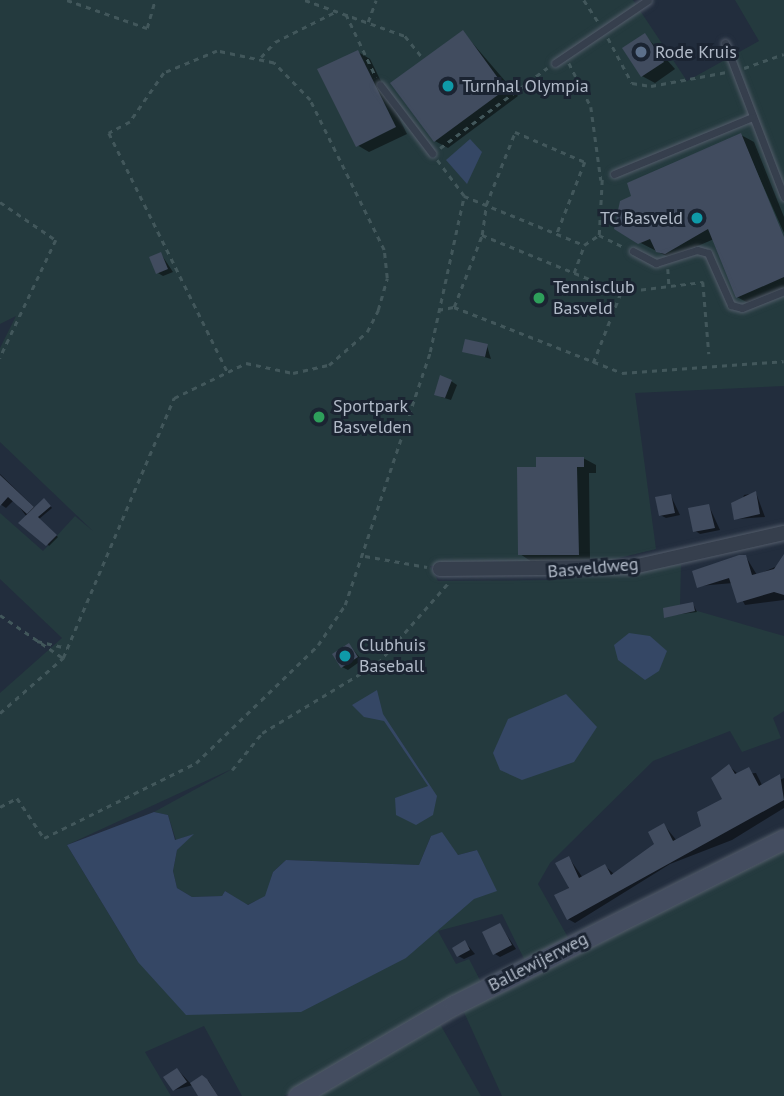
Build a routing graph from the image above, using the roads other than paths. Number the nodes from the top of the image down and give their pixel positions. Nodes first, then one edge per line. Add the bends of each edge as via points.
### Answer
1 (649, 0) edge
2 (725, 43) dead end
3 (555, 63) road end
4 (380, 85) road end
5 (752, 117) junction
6 (432, 153) road end
7 (614, 174) road end
8 (784, 197) edge
9 (633, 251) road end
10 (784, 291) edge
11 (784, 533) edge
12 (440, 569) road end
13 (784, 839) edge
14 (298, 1096) edge

1 - 3 lane
2 - 5 lane
4 - 6 lane
5 - 7 lane
5 - 8 lane
9 - 10 lane via 656,262 708,253 731,305 742,308
11 - 12 street, Basveldweg via 633,567
13 - 14 street, Ballewijerweg via 454,1005

